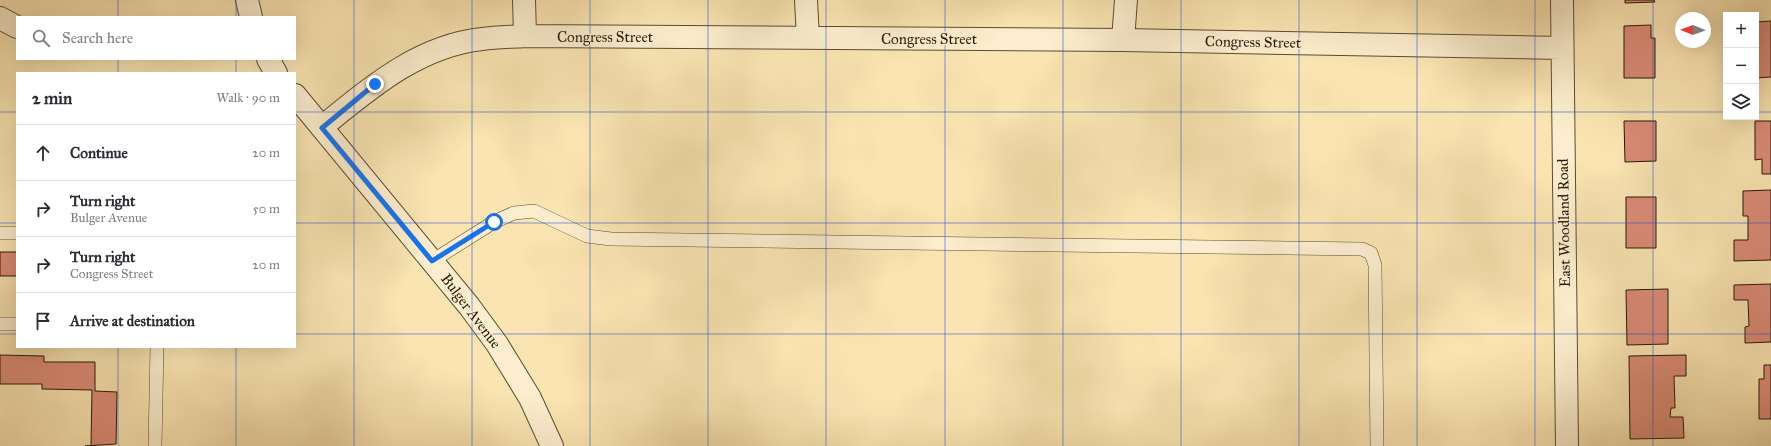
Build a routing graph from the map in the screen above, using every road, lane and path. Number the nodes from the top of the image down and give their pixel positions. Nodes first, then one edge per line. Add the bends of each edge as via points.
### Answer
1 (247, 0) edge
2 (524, 0) edge
3 (806, 0) edge
4 (1126, 0) edge
5 (1562, 0) edge
6 (250, 16) edge
7 (0, 18) edge
8 (16, 26) edge
9 (525, 36) junction
10 (808, 38) junction
11 (1123, 40) junction
12 (1562, 48) junction
13 (269, 60) edge
14 (275, 72) edge
15 (296, 96) edge
16 (322, 128) junction
17 (0, 233) edge
18 (16, 233) edge
19 (432, 261) junction
20 (0, 324) edge
21 (16, 324) edge
22 (157, 348) edge
23 (155, 446) edge
24 (552, 446) edge
25 (1377, 446) edge
26 (1567, 446) edge

1 - 6 street
2 - 9 street
3 - 10 street
4 - 11 street
5 - 12 street, East Woodland Road
7 - 8 street
9 - 10 street, Congress Street
9 - 16 street, Congress Street via 482,39 446,47 409,62 375,84
10 - 11 street, Congress Street
11 - 12 street, Congress Street
12 - 26 street, East Woodland Road
13 - 14 street
15 - 16 street, Bulger Avenue
16 - 19 street, Bulger Avenue
17 - 18 lane
19 - 24 street, Bulger Avenue via 497,344 530,398
19 - 25 lane via 494,222 514,213 534,211 587,236 611,239 1362,249 1371,253 1375,265
20 - 21 lane
22 - 23 lane

